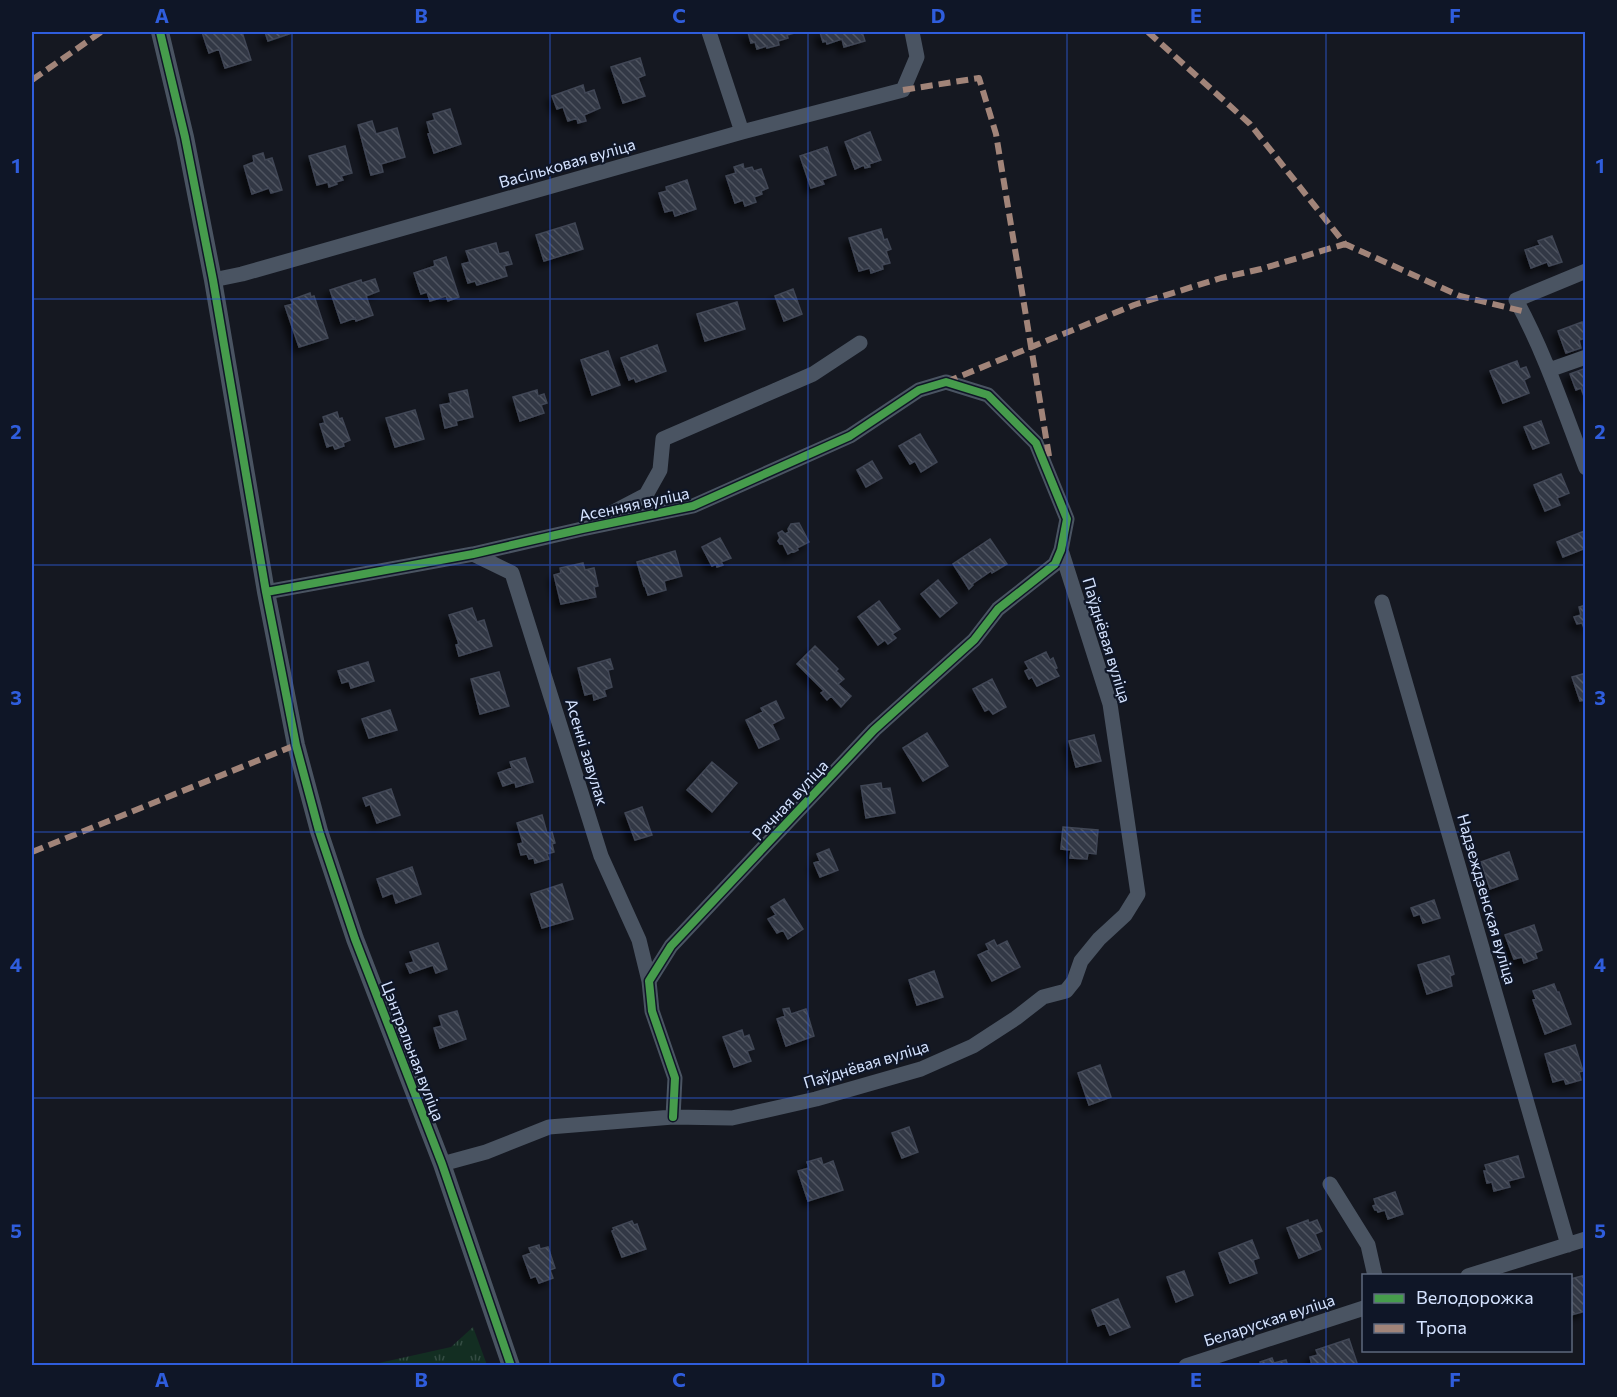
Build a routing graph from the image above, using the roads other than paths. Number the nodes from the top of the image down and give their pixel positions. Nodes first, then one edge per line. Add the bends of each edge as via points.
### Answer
1 (160, 32) edge
2 (709, 32) edge
3 (912, 32) edge
4 (742, 132) junction
5 (1586, 271) edge
6 (213, 280) junction
7 (860, 343) dead end
8 (1586, 357) edge
9 (1549, 370) junction
10 (1586, 468) edge
11 (582, 528) junction
12 (1061, 550) junction
13 (473, 554) junction
14 (266, 592) junction
15 (1382, 602) dead end
16 (649, 981) junction
17 (673, 1117) junction
18 (442, 1164) junction
19 (1330, 1184) dead end
20 (1586, 1239) edge
21 (1568, 1245) junction
22 (1375, 1274) edge
23 (1471, 1274) edge
24 (1362, 1309) edge
25 (511, 1365) edge
26 (1186, 1365) edge

1 - 6 street, Цэнтральная вуліца
2 - 4 street
3 - 4 street, Васільковая вуліца via 917,57 903,90
4 - 6 street, Васільковая вуліца
5 - 9 street via 1516,300
6 - 14 street, Цэнтральная вуліца
7 - 11 street, Асенняя вуліца via 813,374 663,439 660,470 646,495
8 - 9 street
9 - 10 street
11 - 12 street, Асенняя вуліца via 693,506 850,435 919,390 946,382 988,395 1036,443 1067,519
11 - 13 street, Асенняя вуліца
12 - 16 street, Рачная вуліца via 1055,564 998,609 974,640 874,730 671,946
12 - 17 street, Паўднёвая вуліца via 1110,704 1138,894 1125,915 1081,962 1066,991 1042,997 973,1046 921,1069 816,1099 732,1118
13 - 14 street, Асенняя вуліца
13 - 16 street, Асенні завулак via 512,573 601,856 639,940
14 - 18 street, Цэнтральная вуліца via 296,745 319,831 355,939
15 - 21 street, Надзеждзенская вуліца
16 - 17 street via 652,1011 675,1078
17 - 18 street, Паўднёвая вуліца via 549,1127 486,1152
18 - 25 street, Цэнтральная вуліца
19 - 22 street via 1368,1245
20 - 21 street
21 - 23 street
24 - 26 street, Беларуская вуліца

